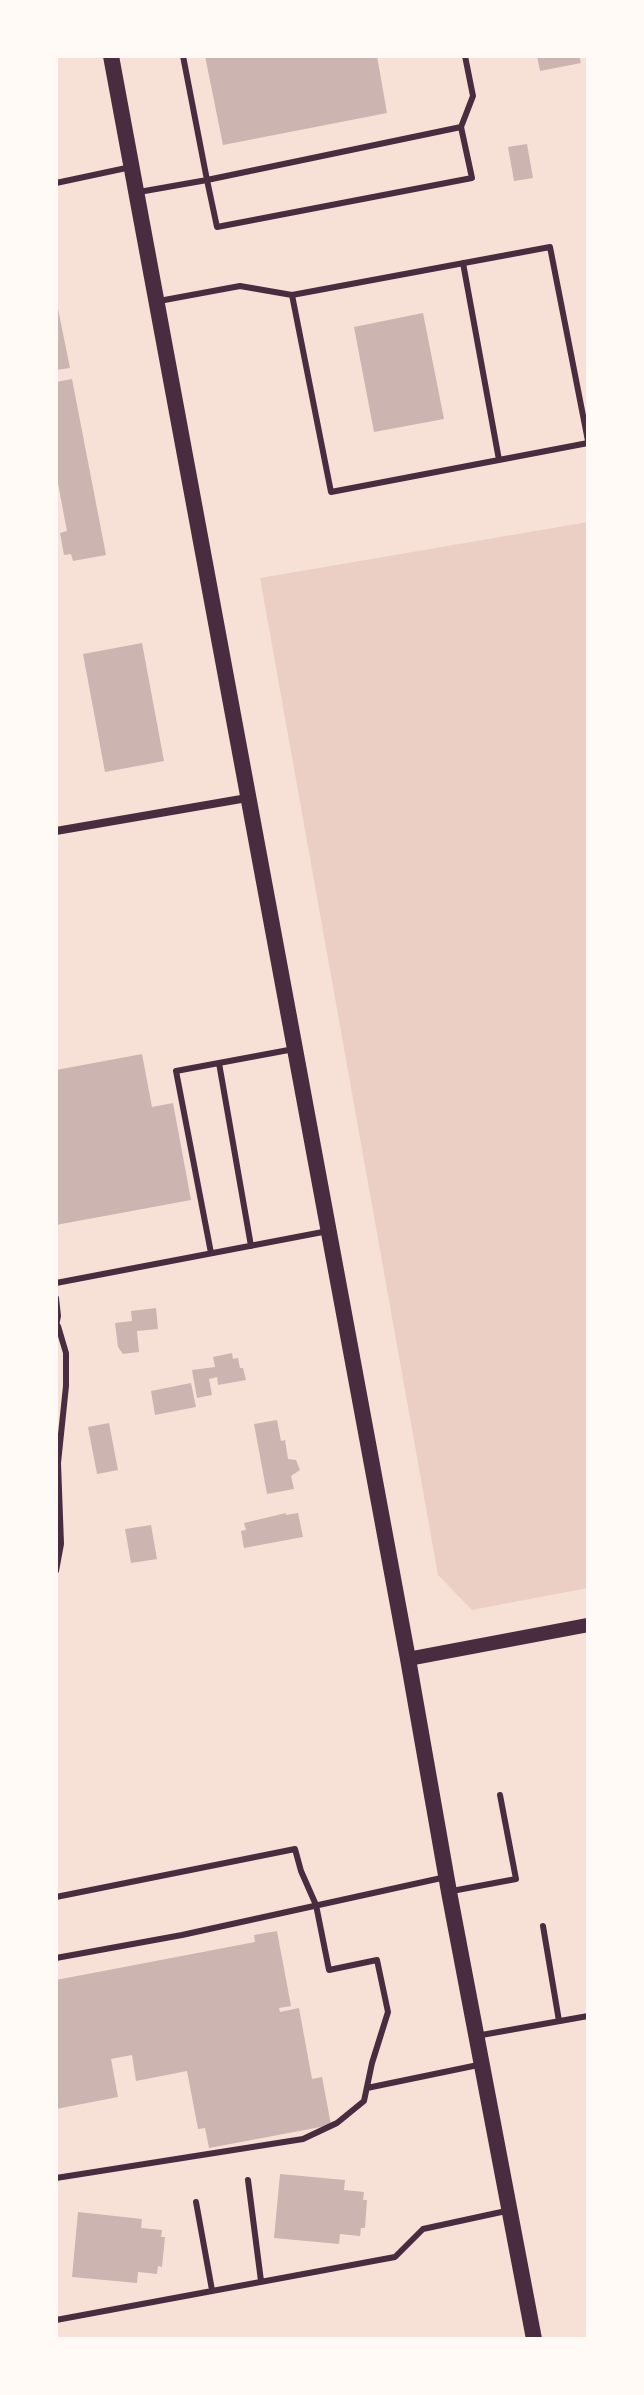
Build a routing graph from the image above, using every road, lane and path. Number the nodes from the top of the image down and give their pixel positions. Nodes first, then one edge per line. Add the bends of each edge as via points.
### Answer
1 (111, 56) edge
2 (183, 56) edge
3 (465, 56) edge
4 (461, 127) junction
5 (131, 167) junction
6 (207, 180) junction
7 (56, 183) edge
8 (136, 193) junction
9 (463, 263) junction
10 (292, 295) junction
11 (156, 301) junction
12 (588, 442) edge
13 (499, 460) junction
14 (247, 798) junction
15 (56, 831) edge
16 (294, 1049) junction
17 (219, 1063) junction
18 (328, 1231) junction
19 (251, 1246) junction
20 (211, 1253) junction
21 (56, 1283) edge
22 (56, 1298) edge
23 (57, 1326) edge
24 (56, 1571) edge
25 (588, 1625) edge
26 (408, 1659) junction
27 (500, 1795) dead end
28 (447, 1884) junction
29 (56, 1897) edge
30 (316, 1905) junction
31 (543, 1926) dead end
32 (56, 1958) edge
33 (588, 2016) edge
34 (559, 2021) junction
35 (476, 2036) junction
36 (482, 2064) junction
37 (367, 2088) junction
38 (56, 2178) edge
39 (248, 2180) dead end
40 (196, 2202) dead end
41 (510, 2210) junction
42 (261, 2281) junction
43 (212, 2290) junction
44 (56, 2320) edge
45 (534, 2339) edge

1 - 5 main road
2 - 6 lane
3 - 4 lane via 473,96
4 - 6 lane
4 - 6 lane via 472,178 217,227
5 - 7 lane
5 - 8 main road
6 - 8 lane
8 - 11 main road
9 - 10 lane
9 - 12 lane via 550,247
9 - 13 lane
10 - 11 lane via 240,286
10 - 13 lane via 331,492
11 - 14 main road
12 - 13 lane
14 - 15 street
14 - 16 main road
16 - 17 lane
16 - 18 main road
17 - 19 lane
17 - 20 lane via 176,1071
18 - 19 lane
18 - 26 main road
19 - 20 lane
20 - 21 lane
22 - 23 lane
23 - 24 lane via 66,1353 66,1386
25 - 26 street
26 - 28 main road
27 - 28 lane via 516,1879
28 - 30 lane
28 - 35 main road
29 - 30 lane via 295,1849
30 - 32 lane
30 - 37 lane via 329,1970 377,1960 388,2012
31 - 34 lane
33 - 34 lane
34 - 35 lane
35 - 36 main road
36 - 37 lane
36 - 41 main road
37 - 38 lane via 364,2101 337,2123 303,2139
39 - 42 lane
40 - 43 lane
41 - 42 lane via 423,2229 395,2257
41 - 45 main road
42 - 43 lane
43 - 44 lane

